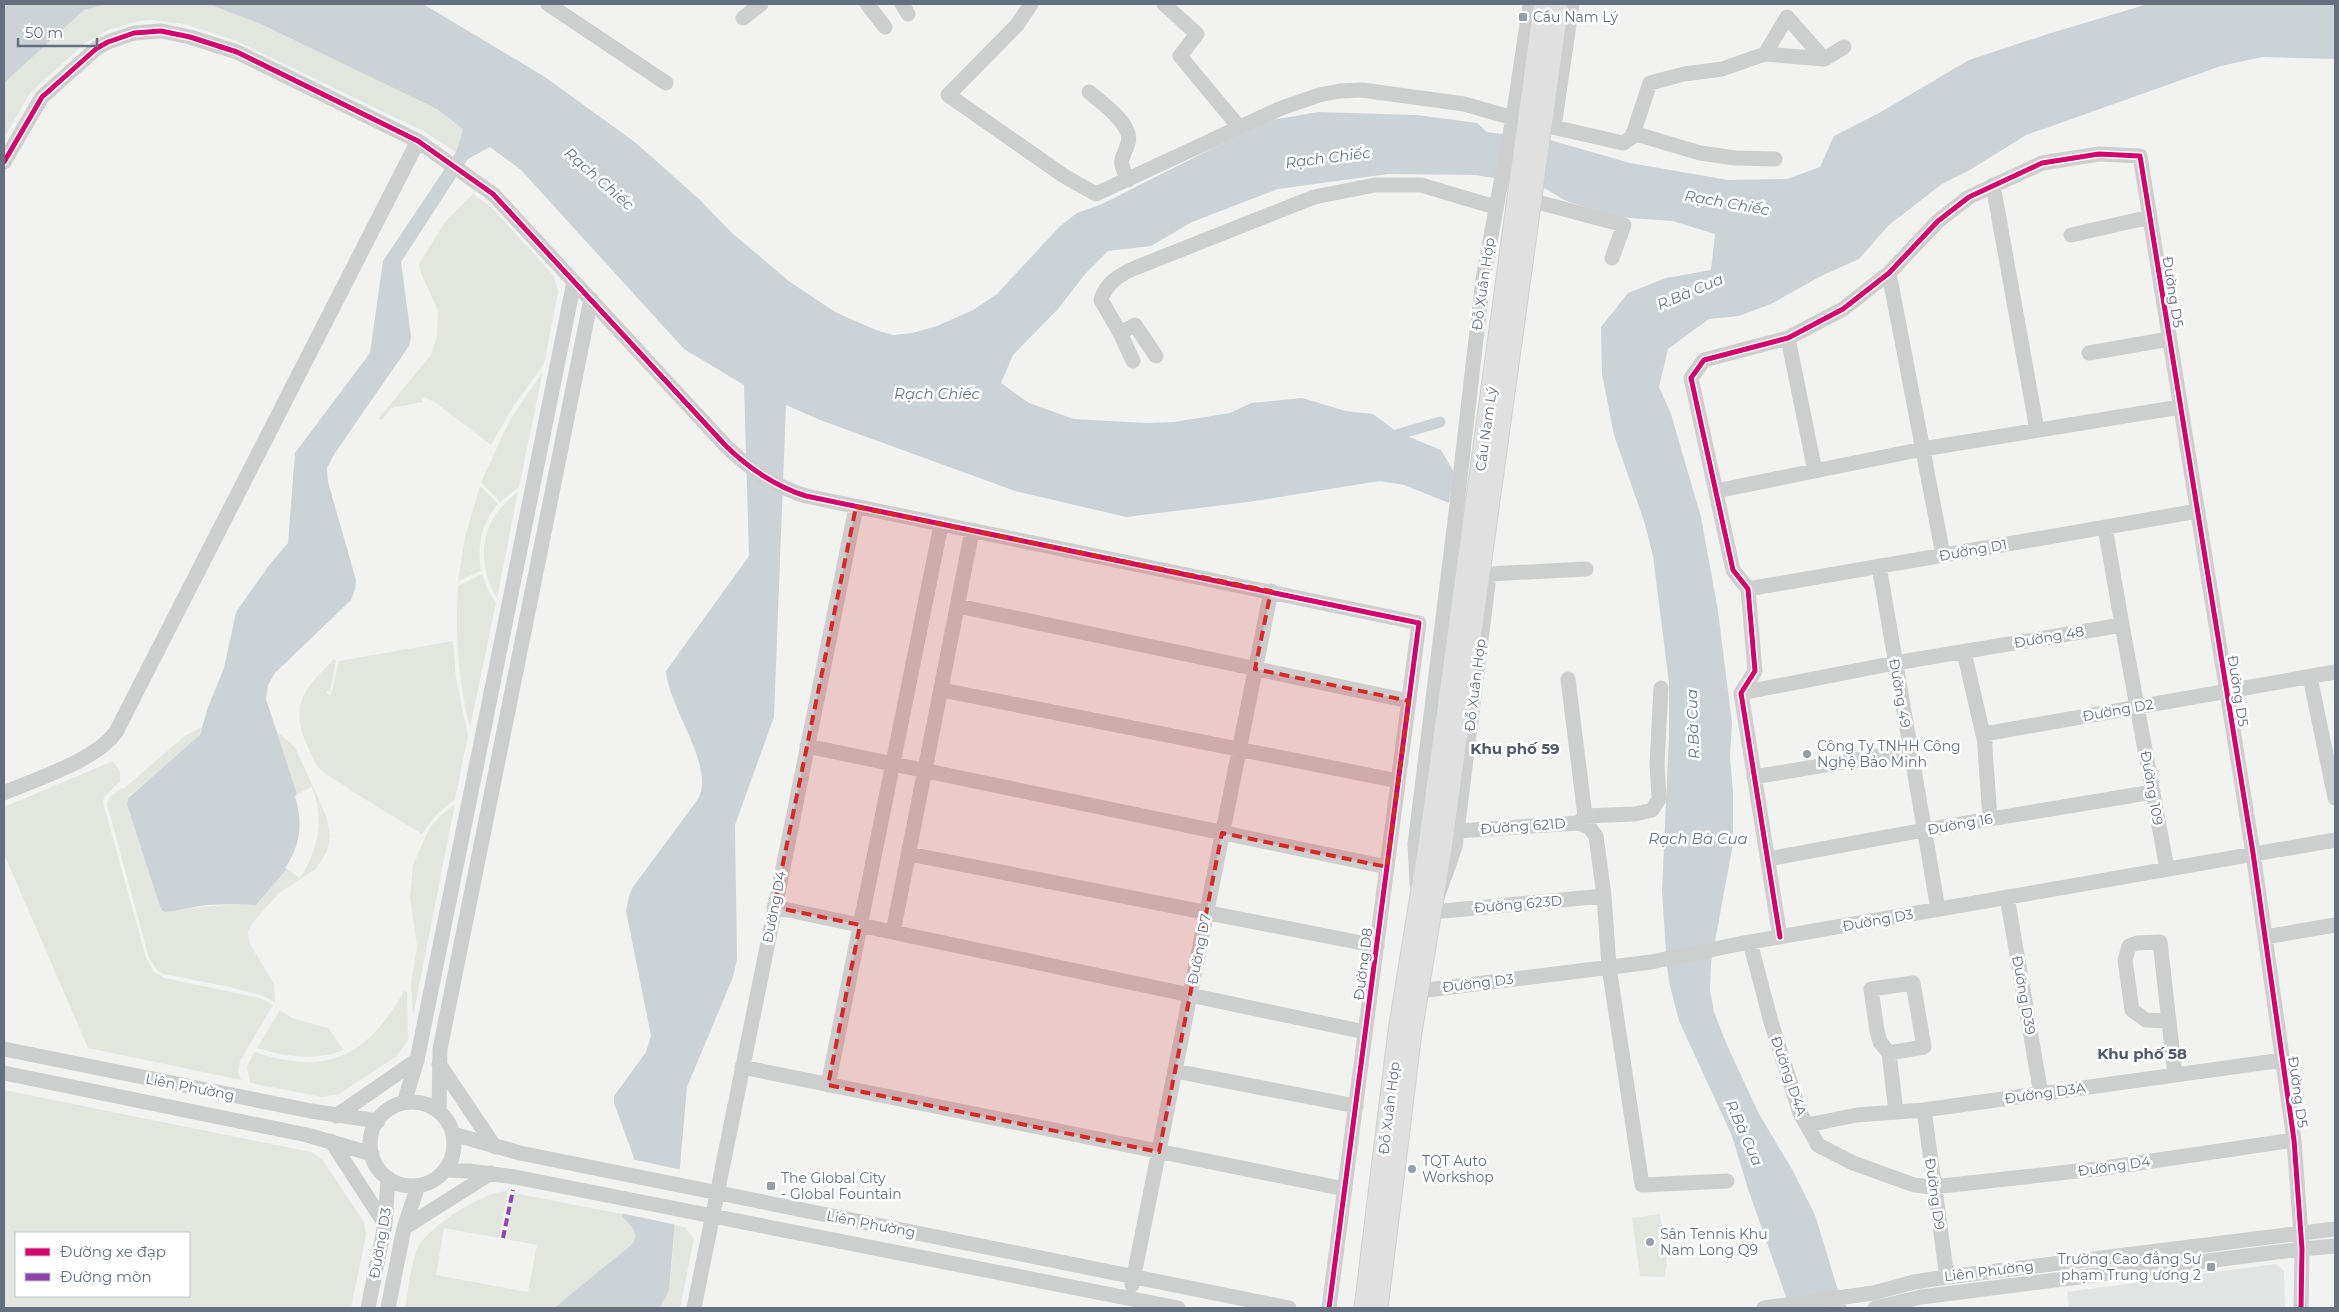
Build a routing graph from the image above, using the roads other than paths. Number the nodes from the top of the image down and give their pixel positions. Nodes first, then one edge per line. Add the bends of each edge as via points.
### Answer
1 (548, 4) edge
2 (761, 4) edge
3 (867, 4) edge
4 (1031, 4) edge
5 (1164, 4) edge
6 (1551, 6) edge
7 (743, 18) dead end
8 (885, 27) dead end
9 (1844, 47) dead end
10 (1765, 54) junction
11 (1824, 59) junction
12 (666, 83) dead end
13 (1089, 92) dead end
14 (1513, 118) junction
15 (1240, 127) junction
16 (1554, 127) junction
17 (1633, 133) junction
18 (418, 142) junction
19 (1775, 159) dead end
20 (4, 162) edge
21 (1128, 180) junction
22 (1993, 185) junction
23 (1497, 200) junction
24 (2150, 217) junction
25 (2071, 235) dead end
26 (1612, 258) dead end
27 (1889, 273) junction
28 (574, 282) junction
29 (590, 299) junction
30 (1120, 333) junction
31 (1788, 338) junction
32 (2169, 339) junction
33 (2089, 353) dead end
34 (1156, 356) dead end
35 (1133, 361) dead end
36 (2180, 407) junction
37 (2038, 430) junction
38 (1923, 449) junction
39 (1815, 471) junction
40 (1716, 492) junction
41 (532, 494) junction
42 (550, 499) junction
43 (856, 507) junction
44 (2198, 511) junction
45 (941, 525) junction
46 (2105, 527) junction
47 (972, 531) junction
48 (1452, 542) junction
49 (1943, 555) junction
50 (1879, 566) junction
51 (1586, 569) dead end
52 (1489, 574) junction
53 (1748, 589) junction
54 (1271, 591) junction
55 (958, 606) junction
56 (2122, 625) junction
57 (1964, 652) junction
58 (1895, 664) junction
59 (1255, 669) junction
60 (2335, 672) edge
61 (2310, 677) junction
62 (1568, 679) dead end
63 (1662, 688) dead end
64 (942, 690) junction
65 (2227, 690) junction
66 (1741, 693) junction
67 (1409, 701) junction
68 (1455, 703) joint
69 (2138, 706) junction
70 (1984, 734) junction
71 (481, 744) junction
72 (807, 746) junction
73 (500, 749) junction
74 (1239, 749) junction
75 (1910, 751) junction
76 (2331, 759) edge
77 (893, 765) junction
78 (925, 772) junction
79 (1754, 777) junction
80 (1398, 781) junction
81 (2153, 792) junction
82 (4, 793) edge
83 (2335, 798) edge
84 (1990, 819) junction
85 (1584, 822) junction
86 (1924, 830) junction
87 (1457, 831) junction
88 (1222, 833) junction
89 (2335, 840) edge
90 (2253, 853) junction
91 (909, 854) junction
92 (1768, 859) junction
93 (1387, 866) junction
94 (2167, 869) junction
95 (1604, 896) junction
96 (2007, 897) junction
97 (774, 907) junction
98 (1938, 909) junction
99 (1425, 910) junction
100 (1207, 912) junction
101 (860, 925) junction
102 (2335, 926) edge
103 (893, 932) junction
104 (1780, 937) junction
105 (2265, 937) junction
106 (1744, 943) junction
107 (1377, 946) junction
108 (1609, 967) junction
109 (432, 989) junction
110 (1412, 990) junction
111 (451, 994) junction
112 (1190, 995) junction
113 (2169, 1021) junction
114 (1366, 1032) junction
115 (4, 1049) edge
116 (1889, 1053) junction
117 (417, 1060) junction
118 (2283, 1060) junction
119 (439, 1064) junction
120 (742, 1067) junction
121 (1175, 1071) junction
122 (4, 1073) edge
123 (2175, 1075) junction
124 (828, 1085) junction
125 (2041, 1094) junction
126 (404, 1103) junction
127 (1356, 1106) junction
128 (1924, 1110) junction
129 (439, 1112) junction
130 (1896, 1112) junction
131 (336, 1116) junction
132 (378, 1121) junction
133 (1807, 1125) junction
134 (453, 1134) junction
135 (2294, 1140) junction
136 (331, 1141) junction
137 (495, 1147) junction
138 (1159, 1152) junction
139 (372, 1154) junction
140 (445, 1170) junction
141 (491, 1173) junction
142 (388, 1178) junction
143 (1727, 1181) dead end
144 (418, 1186) junction
145 (1933, 1187) junction
146 (1345, 1189) junction
147 (717, 1193) junction
148 (713, 1216) junction
149 (385, 1224) junction
150 (404, 1228) junction
151 (2335, 1229) edge
152 (2301, 1232) junction
153 (2335, 1246) edge
154 (2302, 1249) junction
155 (1947, 1276) junction
156 (1134, 1277) junction
157 (1128, 1303) edge
158 (368, 1308) edge
159 (388, 1308) edge
160 (694, 1308) edge
161 (1178, 1308) edge
162 (1289, 1308) edge
163 (1329, 1308) edge
164 (1364, 1308) edge
165 (1378, 1308) edge
166 (1764, 1308) edge
167 (1875, 1308) edge
168 (2301, 1308) edge

1 - 12 street
2 - 7 street
3 - 8 street
4 - 21 street via 1017,25 948,95 1064,176 1096,194
5 - 15 street via 1197,34 1180,56
6 - 14 street
6 - 16 street
6 - 68 main road, Cầu Nam Lý, bridge
9 - 11 street
10 - 11 street
10 - 11 street via 1787,17
10 - 17 street via 1722,69 1650,83
13 - 21 street via 1113,112 1129,135 1121,164
14 - 15 street via 1464,104 1362,90 1340,91 1299,101
14 - 16 street
14 - 23 street, Đỗ Xuân Hợp
15 - 21 street
16 - 17 street via 1623,143
17 - 19 street via 1700,153
18 - 20 street via 237,52 183,35 148,31 120,37 97,48 42,97
18 - 28 street via 501,201
18 - 82 street via 116,732 103,747 87,756
22 - 24 street, Đường D5 via 2042,163 2100,154 2140,156
22 - 27 street via 1969,197 1938,221
22 - 37 street
23 - 26 street via 1624,225
23 - 30 street via 1421,186 1375,185 1314,197 1121,274 1108,285 1101,300
23 - 48 street, Đỗ Xuân Hợp via 1483,279
24 - 25 street
24 - 32 street, Đường D5
27 - 31 street via 1843,309
27 - 38 street
28 - 29 street
28 - 41 street
29 - 42 street
29 - 43 street via 742,461 786,490
30 - 34 street via 1135,325
30 - 35 street
31 - 39 street
31 - 40 street via 1704,360 1691,378
32 - 33 street
32 - 36 street, Đường D5
36 - 37 street
36 - 44 street, Đường D5
37 - 38 street
38 - 39 street
38 - 49 street
39 - 40 street
40 - 53 street via 1733,570
41 - 42 street
41 - 71 street
42 - 73 street
43 - 45 street
43 - 72 street, Đường D4
44 - 46 street, Đường D1
44 - 65 street, Đường D5
45 - 47 street
45 - 77 street
46 - 49 street, Đường D1
46 - 56 street
47 - 54 street
47 - 55 street
48 - 52 street, Đỗ Xuân Hợp via 1483,547 1488,551 1491,559
48 - 99 street, Đỗ Xuân Hợp via 1415,844
49 - 50 street, Đường D1
50 - 53 street, Đường D1
50 - 58 street, Đường 49
51 - 52 street
52 - 87 street, Đỗ Xuân Hợp
53 - 66 street via 1755,670
54 - 59 street, Đường D7
54 - 67 street, Đường D8 via 1419,623
55 - 59 street
55 - 64 street
56 - 57 street, Đường 48
56 - 69 street
57 - 58 street, Đường 48
57 - 70 street
58 - 66 street, Đường 48
58 - 75 street, Đường 49
59 - 67 street
59 - 74 street, Đường D7
60 - 61 street, Đường D2
61 - 65 street, Đường D2
61 - 76 street
62 - 85 street
63 - 85 street, Đường 621D via 1657,764 1659,799 1652,810
64 - 74 street
64 - 78 street
65 - 69 street, Đường D2
65 - 90 street, Đường D5
66 - 79 street
67 - 80 street, Đường D8
68 - 99 main road, Đỗ Xuân Hợp
69 - 70 street, Đường D2
69 - 81 street, Đường 109
70 - 84 street
71 - 73 street
71 - 109 street
72 - 77 street
72 - 97 street, Đường D4
73 - 111 street
74 - 80 street
74 - 88 street, Đường D7
75 - 79 street
75 - 86 street, Đường 49
76 - 83 street
77 - 78 street
77 - 101 street
78 - 88 street
78 - 91 street
79 - 92 street
80 - 93 street, Đường D8
81 - 84 street, Đường 16
81 - 94 street, Đường 109
84 - 86 street, Đường 16
85 - 87 street, Đường 621D
85 - 95 street via 1596,836
86 - 92 street, Đường 16
86 - 98 street, Đường 49
87 - 99 street, Đỗ Xuân Hợp via 1455,847
88 - 93 street
88 - 100 street, Đường D7
89 - 90 street, Đường D3
90 - 94 street, Đường D3
90 - 105 street, Đường D5
91 - 100 street
91 - 103 street
92 - 104 street
93 - 107 street, Đường D8
94 - 96 street, Đường D3
95 - 99 street, Đường 623D
95 - 108 street
96 - 98 street, Đường D3
96 - 125 street, Đường D39
97 - 101 street
97 - 120 street, Đường D4
98 - 104 street, Đường D3
99 - 110 main road, Đỗ Xuân Hợp
100 - 107 street
100 - 112 street, Đường D7
101 - 103 street
101 - 124 street
102 - 105 street
103 - 112 street
104 - 106 street, Đường D3
105 - 118 street, Đường D5
106 - 108 street, Đường D3
106 - 133 street, Đường D4A via 1800,1113
107 - 114 street, Đường D8
108 - 110 street, Đường D3
108 - 143 street via 1642,1185
109 - 111 street
109 - 117 street
110 - 164 main road, Đỗ Xuân Hợp
110 - 165 main road, Đỗ Xuân Hợp
111 - 119 street
112 - 114 street
112 - 121 street, Đường D7
113 - 113 street via 2160,942 2129,946 2124,960 2132,1010 2146,1020
113 - 123 street
114 - 127 street, Đường D8
115 - 131 street, Liên Phường
116 - 116 street via 1924,1047 1913,983 1871,990 1880,1042
116 - 130 street
117 - 126 street
117 - 131 street
118 - 123 street, Đường D3A
118 - 135 street, Đường D5
119 - 129 street
119 - 137 street
120 - 124 street
120 - 147 street, Đường D4
121 - 127 street
121 - 138 street, Đường D7
122 - 136 street, Liên Phường
123 - 125 street, Đường D3A
124 - 138 street
125 - 128 street, Đường D3A
126 - 129 street via 420,1103
126 - 132 street via 389,1109
127 - 146 street, Đường D8
128 - 130 street, Đường D3A
128 - 145 street, Đường D9
129 - 134 street
130 - 133 street, Đường D3A via 1857,1115
131 - 132 street, Liên Phường
132 - 139 street via 371,1137
133 - 145 street, Đường D4A via 1818,1145 1853,1163 1914,1185
134 - 137 street, Liên Phường
134 - 140 street via 453,1155
135 - 145 street, Đường D4 via 2105,1168
135 - 152 street, Đường D5
136 - 139 street, Liên Phường
136 - 149 street
137 - 147 street, Liên Phường
138 - 146 street
138 - 156 street, Đường D7
139 - 142 street
140 - 141 street, Liên Phường
140 - 144 street via 433,1181
141 - 148 street, Liên Phường
141 - 150 street
142 - 144 street via 398,1184
142 - 149 street, Đường D3
144 - 150 street, Đường D3
145 - 155 street, Đường D9
146 - 163 street, Đường D8
147 - 148 street, Đường D4
147 - 156 street, Liên Phường
148 - 157 street, Liên Phường
148 - 160 street, Đường D4
149 - 158 street, Đường D3
150 - 159 street, Đường D3
151 - 152 street, Liên Phường
152 - 154 street, Đường D5
152 - 155 street, Liên Phường
153 - 154 street, Liên Phường
154 - 167 street, Liên Phường via 1921,1297
154 - 168 street, Đường D5
155 - 166 street, Liên Phường via 1873,1293
156 - 157 street, Đường D7
156 - 162 street, Liên Phường
157 - 161 street, Liên Phường

